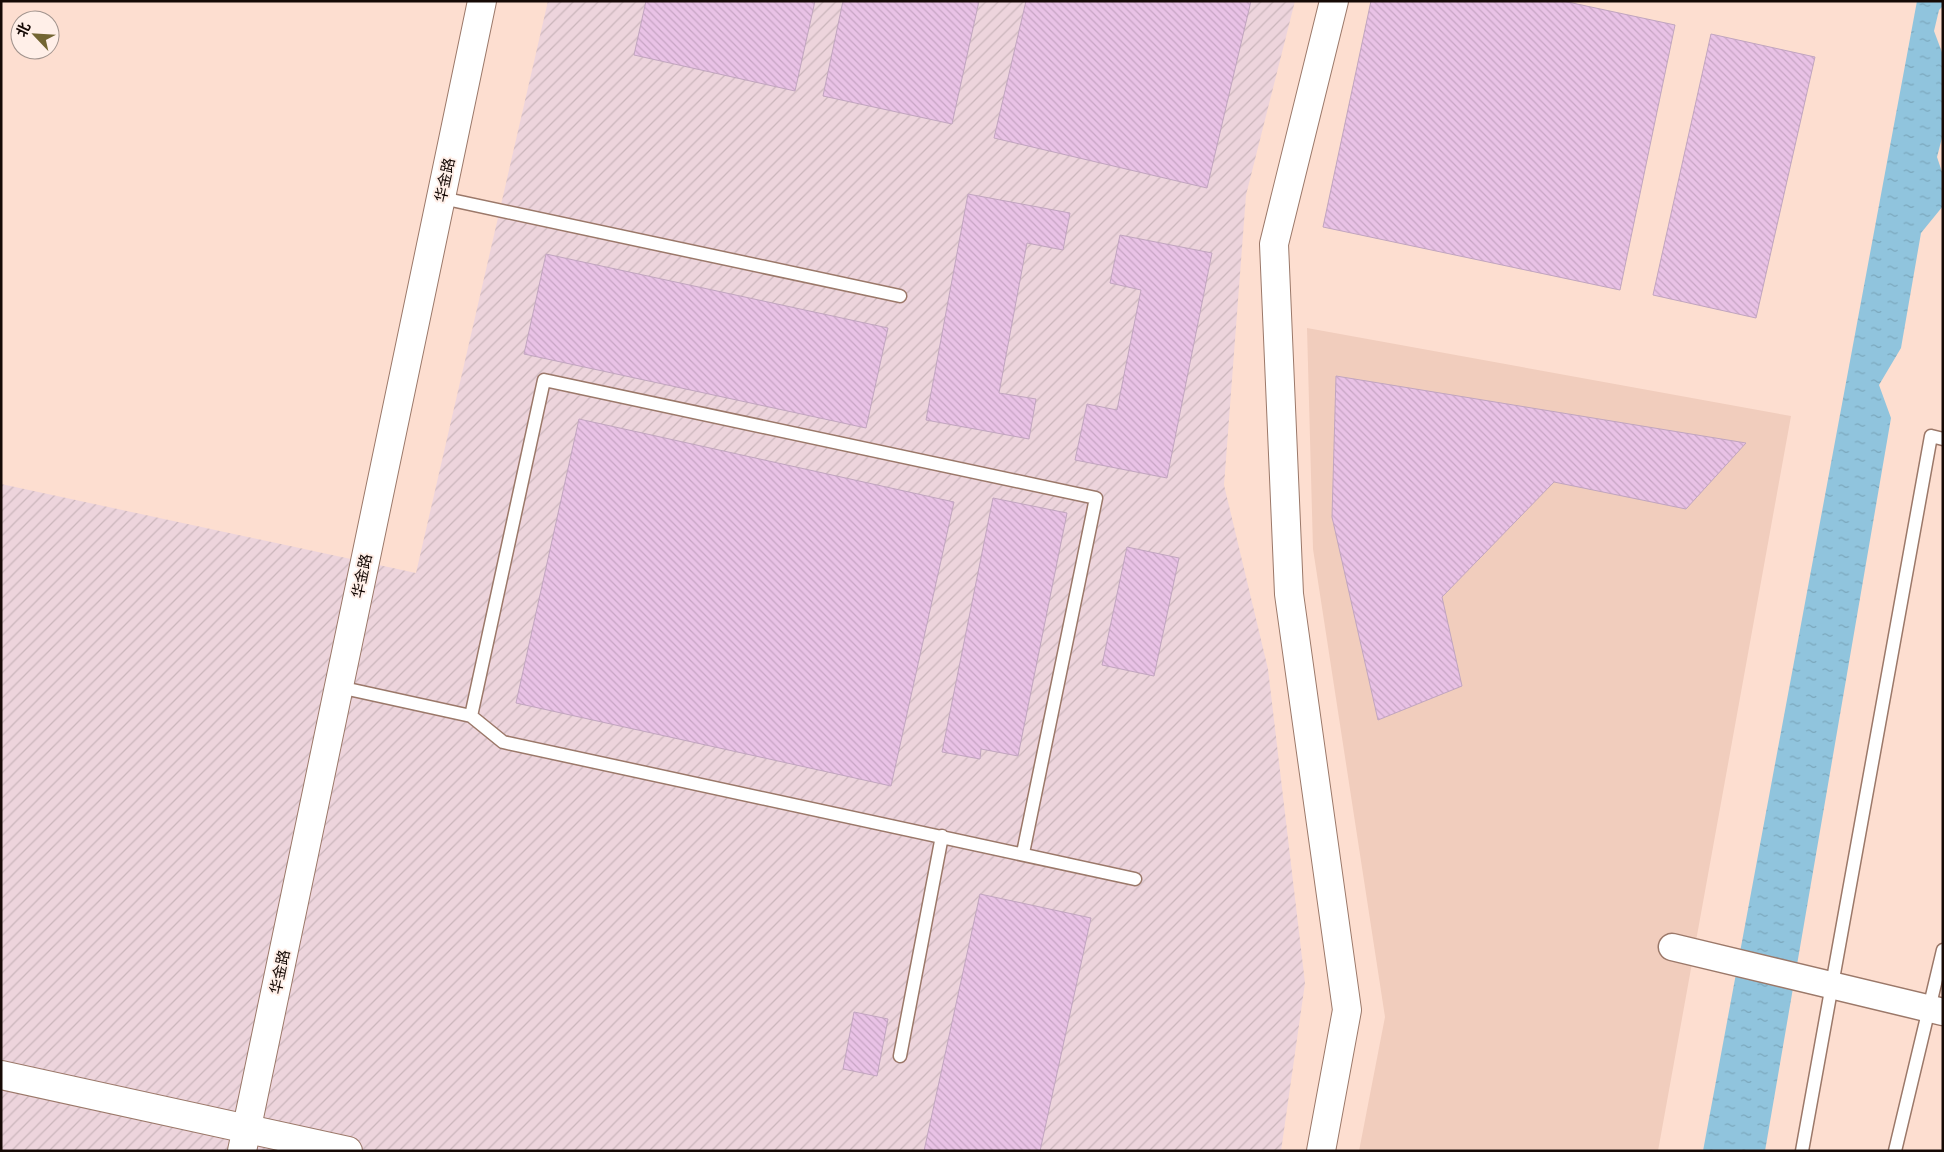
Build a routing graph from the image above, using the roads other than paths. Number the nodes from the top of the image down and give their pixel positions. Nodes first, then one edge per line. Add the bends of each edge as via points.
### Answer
1 (482, 1) edge
2 (1334, 1) edge
3 (442, 198) junction
4 (900, 296) dead end
5 (1943, 439) edge
6 (339, 687) junction
7 (471, 716) junction
8 (942, 836) junction
9 (1023, 853) junction
10 (1135, 879) dead end
11 (1672, 947) dead end
12 (1943, 950) edge
13 (1821, 982) junction
14 (1936, 1010) edge
15 (900, 1056) dead end
16 (1, 1075) edge
17 (245, 1140) edge
18 (348, 1151) edge
19 (1321, 1151) edge
20 (1802, 1151) edge
21 (1895, 1151) edge

1 - 3 street, 华金路
2 - 19 street via 1274,244 1289,594 1347,1010
3 - 4 lane
3 - 6 street, 华金路
5 - 13 lane via 1931,436
6 - 7 lane
6 - 17 street, 华金路
7 - 8 lane via 503,742
7 - 9 lane via 544,380 1096,498
8 - 9 lane
8 - 15 lane
9 - 10 lane
11 - 13 street
12 - 14 lane
13 - 14 street
13 - 20 lane
14 - 21 lane
16 - 17 street
17 - 18 street

